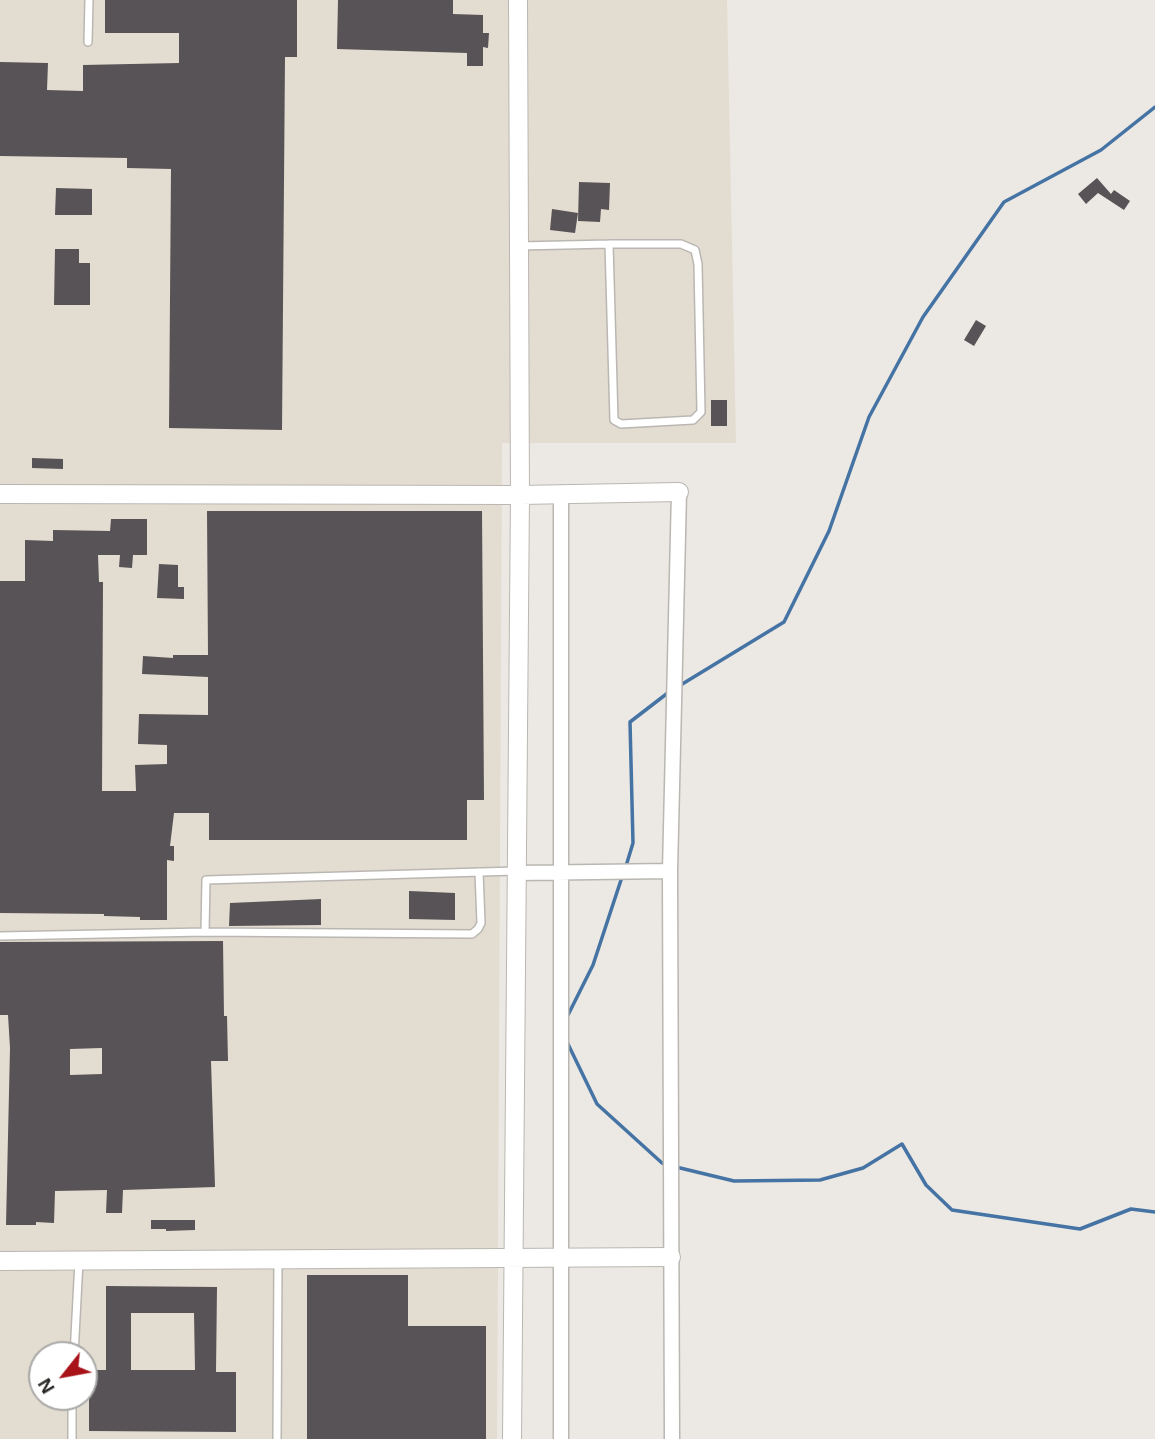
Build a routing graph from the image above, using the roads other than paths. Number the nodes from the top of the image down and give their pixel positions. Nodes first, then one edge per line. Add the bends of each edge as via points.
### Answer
1 (89, 0) edge
2 (518, 0) edge
3 (88, 43) dead end
4 (610, 244) junction
5 (519, 246) junction
6 (679, 492) joint
7 (0, 494) edge
8 (561, 494) junction
9 (520, 495) junction
10 (670, 871) junction
11 (479, 872) junction
12 (517, 872) junction
13 (561, 874) junction
14 (205, 932) junction
15 (0, 936) edge
16 (671, 1257) junction
17 (514, 1258) junction
18 (560, 1258) junction
19 (278, 1259) junction
20 (0, 1261) edge
21 (79, 1261) junction
22 (76, 1341) edge
23 (72, 1411) edge
24 (72, 1439) edge
25 (277, 1439) edge
26 (512, 1439) edge
27 (561, 1439) edge
28 (672, 1439) edge

1 - 3 lane
2 - 5 street
4 - 4 lane via 614,420 621,424 693,420 701,412 695,250 681,244
4 - 5 lane
5 - 9 street
6 - 8 street
6 - 10 street
7 - 9 street
8 - 9 street
8 - 13 street
9 - 12 street
10 - 13 street
10 - 16 street
11 - 12 lane
11 - 14 lane via 206,880
11 - 14 lane via 481,923 472,934
12 - 13 street
12 - 17 street
13 - 18 street
14 - 15 lane
16 - 18 street
16 - 28 street
17 - 18 street
17 - 19 street
17 - 26 street
18 - 27 street
19 - 21 street
19 - 25 lane
20 - 21 street
21 - 22 lane
23 - 24 lane

